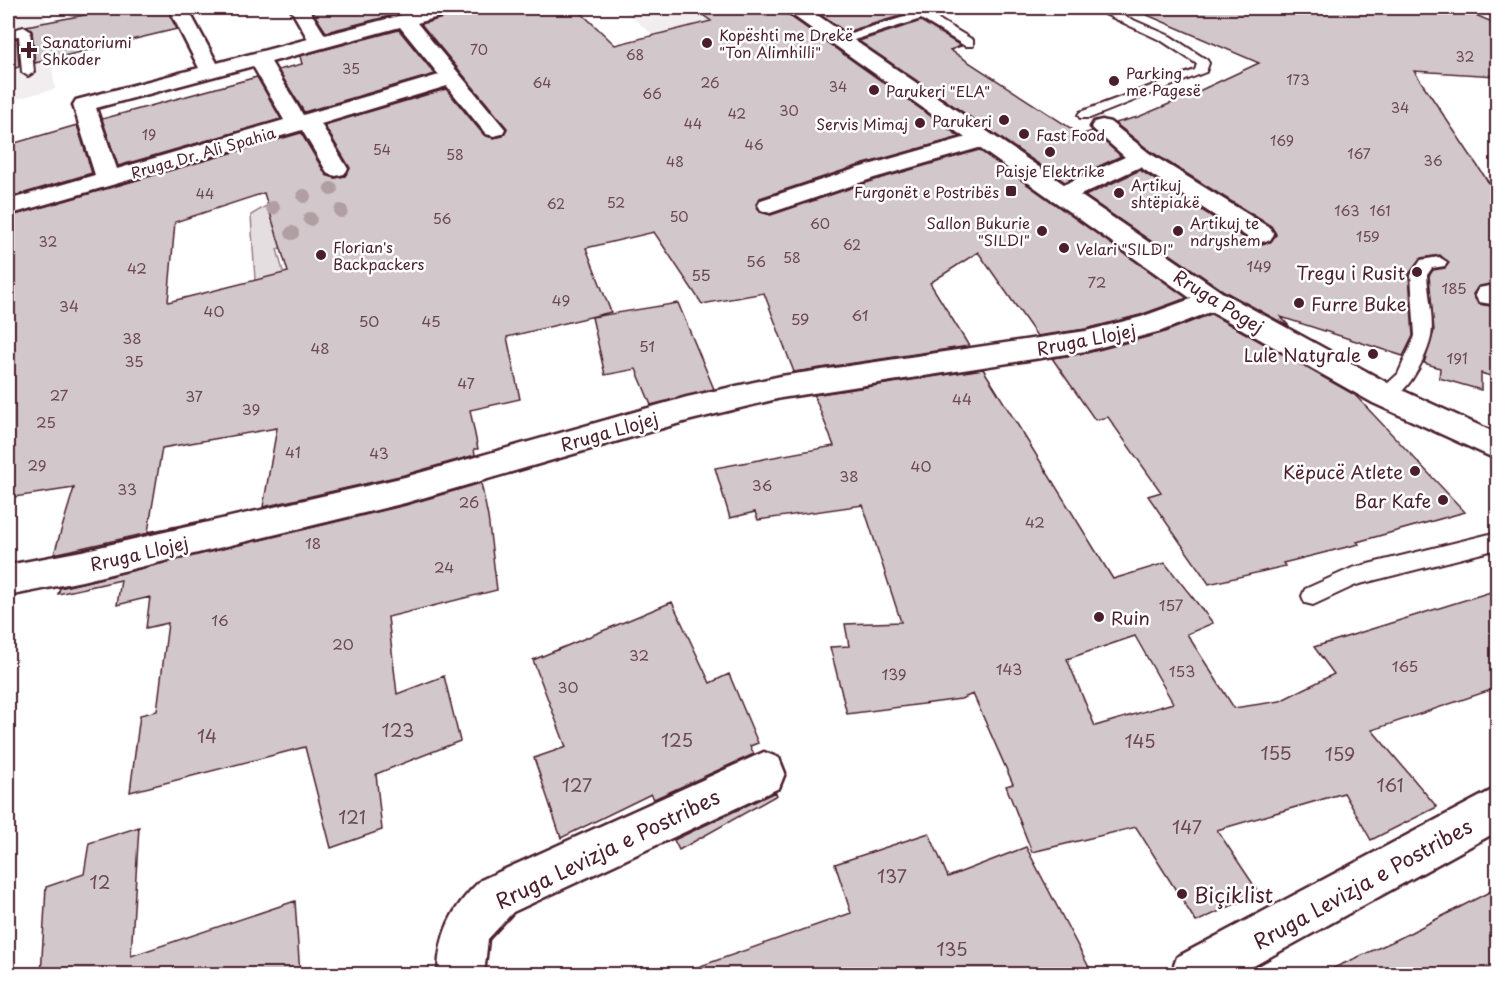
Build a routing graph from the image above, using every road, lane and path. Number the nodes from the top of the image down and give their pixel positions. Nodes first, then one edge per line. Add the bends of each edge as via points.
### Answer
1 (299, 8) edge
2 (449, 8) edge
3 (795, 8) edge
4 (960, 8) edge
5 (1098, 8) edge
6 (923, 11) edge
7 (182, 15) dead end
8 (404, 20) junction
9 (8, 34) edge
10 (841, 40) junction
11 (320, 42) junction
12 (969, 43) dead end
13 (259, 58) junction
14 (211, 71) junction
15 (28, 72) dead end
16 (453, 78) junction
17 (1094, 121) joint
18 (302, 122) junction
19 (494, 129) dead end
20 (981, 140) junction
21 (1141, 158) junction
22 (336, 169) dead end
23 (108, 179) junction
24 (1061, 195) junction
25 (770, 205) dead end
26 (8, 208) edge
27 (1261, 234) dead end
28 (1439, 262) dead end
29 (1214, 300) junction
30 (1384, 395) junction
31 (1497, 447) edge
32 (1497, 540) edge
33 (8, 581) edge
34 (1313, 596) dead end
35 (764, 773) dead end
36 (1497, 808) edge
37 (462, 975) edge
38 (1194, 975) edge

1 - 11 street
2 - 8 street, Rruga Dr. Ali Spahia
3 - 10 street, Rruga Pogej
4 - 6 lane
5 - 17 lane via 1154,33 1203,63 1200,72
6 - 10 lane
6 - 12 lane
7 - 14 street
8 - 11 street, Rruga Dr. Ali Spahia
8 - 16 street
9 - 15 lane via 24,30
10 - 20 street, Rruga Pogej
11 - 13 street, Rruga Dr. Ali Spahia
13 - 14 street, Rruga Dr. Ali Spahia
13 - 18 street, Rruga Dr. Ali Spahia
14 - 23 street, Rruga Dr. Ali Spahia via 84,105
16 - 18 street, Rruga Dr. Ali Spahia
16 - 19 street
17 - 21 street
18 - 22 street, Rruga Dr. Ali Spahia
18 - 23 street, Rruga Dr. Ali Spahia
20 - 24 street, Rruga Pogej
20 - 25 street
21 - 24 street
21 - 27 street
23 - 26 street, Rruga Dr. Ali Spahia
24 - 29 street, Rruga Pogej
28 - 30 lane via 1427,264 1419,275 1423,336 1405,378
29 - 30 street, Rruga Pogej
29 - 33 street, Rruga Llojej via 1136,330 1086,341 781,387 687,409 405,489
30 - 31 street, Rruga Pogej
32 - 34 lane via 1352,577
35 - 37 street, Rruga Levizja e Postribes via 497,896 475,916 464,938
36 - 38 street, Rruga Levizja e Postribes

